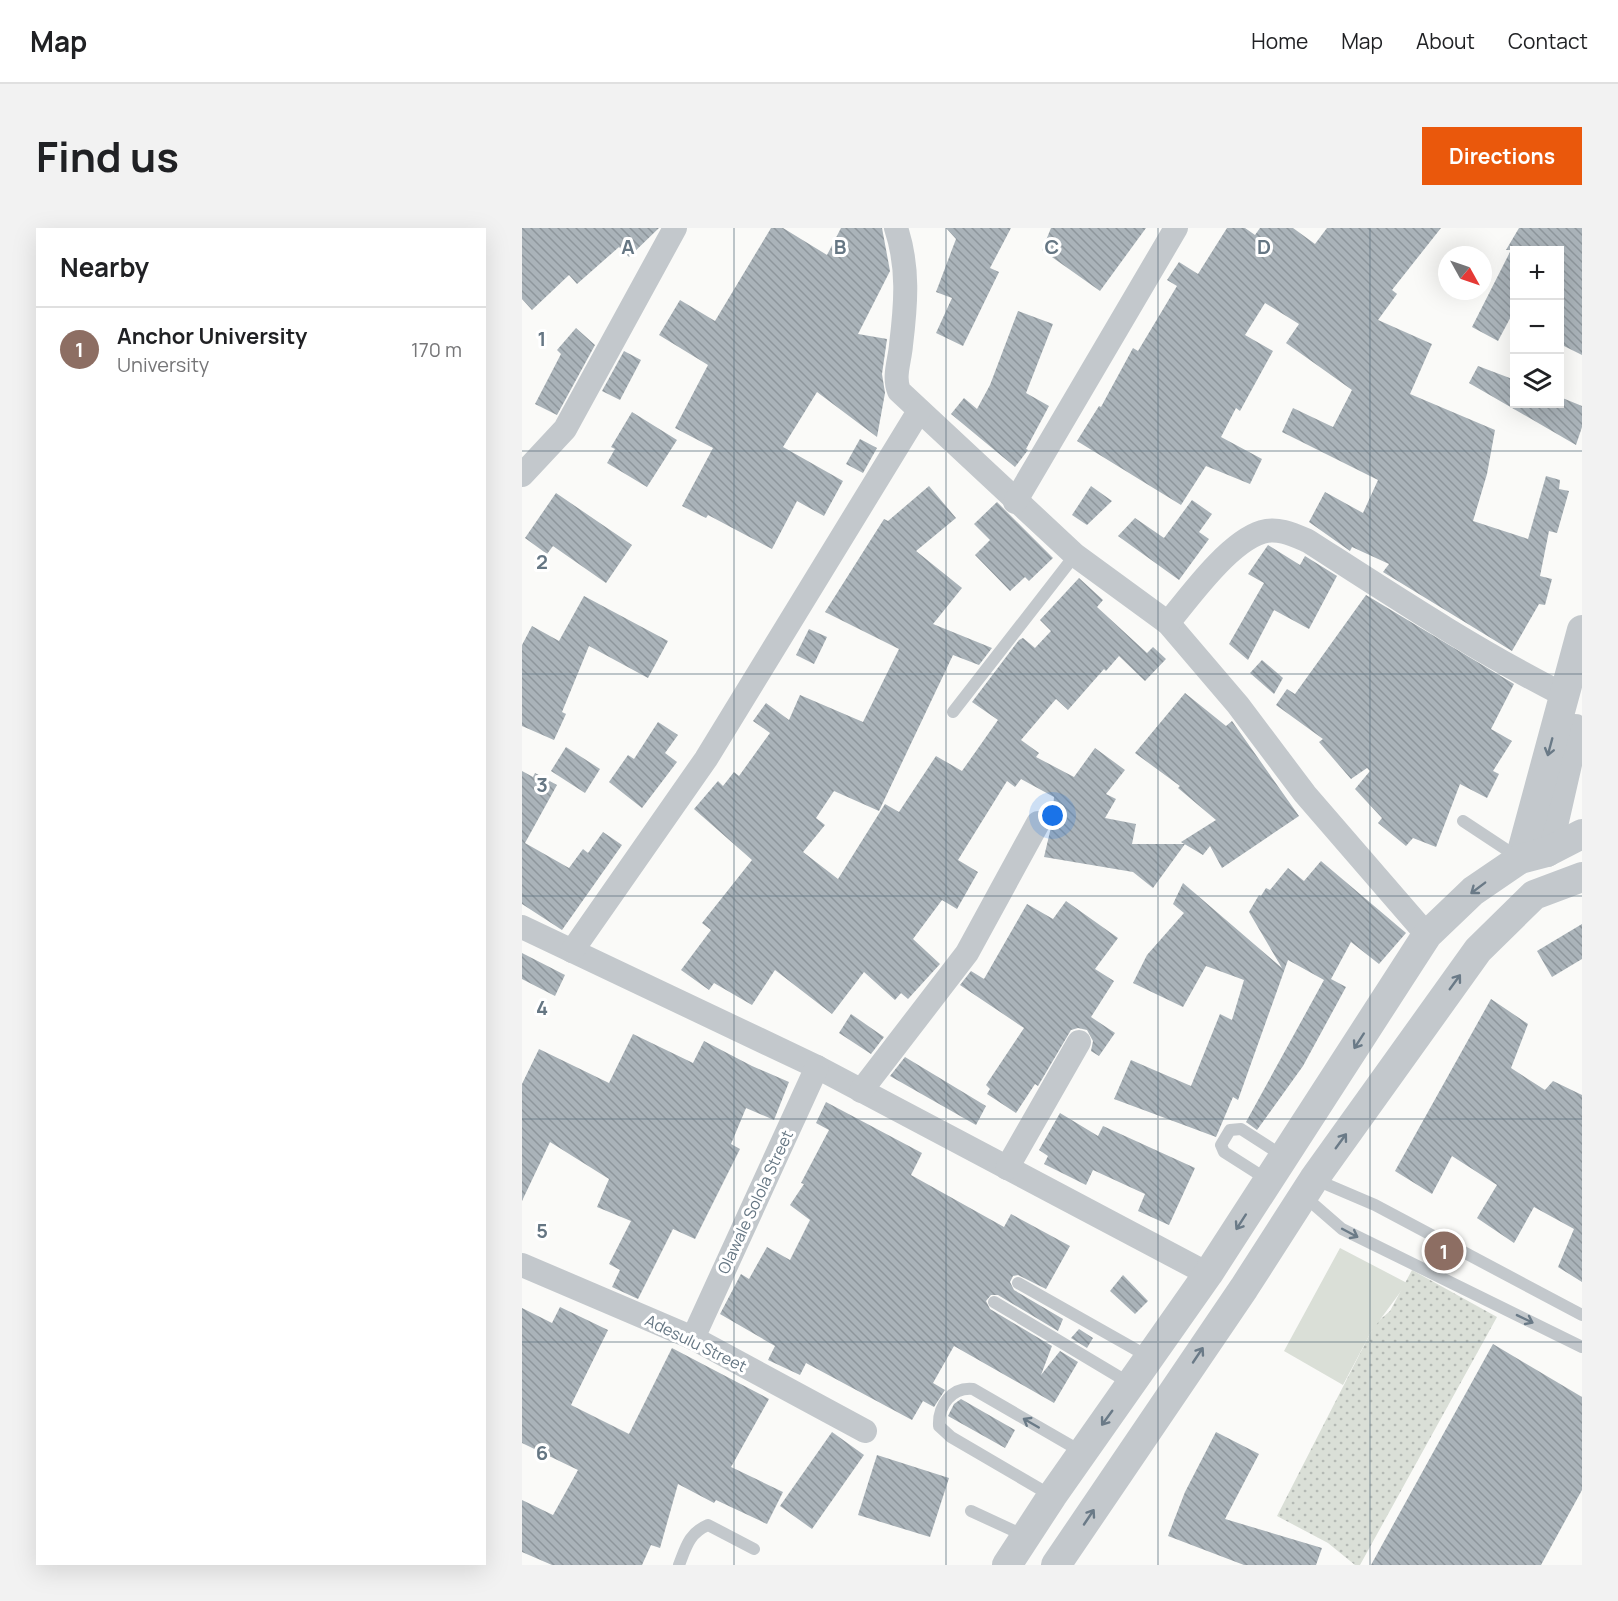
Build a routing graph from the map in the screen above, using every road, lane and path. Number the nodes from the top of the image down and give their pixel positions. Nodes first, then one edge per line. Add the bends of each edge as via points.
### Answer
1 (675, 228) edge
2 (896, 228) edge
3 (1176, 228) edge
4 (919, 411) junction
5 (522, 475) edge
6 (1015, 502) junction
7 (1075, 555) junction
8 (1168, 623) junction
9 (1582, 630) edge
10 (1573, 697) edge
11 (953, 712) dead end
12 (1463, 821) dead end
13 (1038, 823) dead end
14 (1582, 834) edge
15 (1533, 855) junction
16 (1582, 877) edge
17 (522, 927) edge
18 (1427, 935) junction
19 (572, 951) junction
20 (1079, 1042) dead end
21 (817, 1067) junction
22 (861, 1091) junction
23 (1007, 1168) junction
24 (1309, 1188) junction
25 (522, 1265) edge
26 (1208, 1274) junction
27 (1018, 1283) dead end
28 (994, 1302) dead end
29 (1582, 1315) edge
30 (693, 1338) junction
31 (1582, 1347) edge
32 (1150, 1358) junction
33 (1132, 1384) junction
34 (865, 1431) dead end
35 (1082, 1452) junction
36 (1052, 1496) junction
37 (971, 1511) dead end
38 (1026, 1537) junction
39 (754, 1549) dead end
40 (679, 1565) edge
41 (1007, 1565) edge
42 (1056, 1565) edge

1 - 5 street via 565,429
2 - 4 street via 904,253 906,291 896,384
3 - 6 street
4 - 6 street
4 - 19 street via 706,759
6 - 7 street
7 - 8 street
7 - 11 lane
8 - 10 street via 1221,560 1263,532 1283,531 1308,541 1530,679
8 - 18 street via 1238,705 1305,794
9 - 10 street
10 - 15 street
12 - 15 lane
13 - 22 street via 967,953
14 - 15 street
15 -> 18 street via 1473,891
24 -> 16 street via 1478,950 1534,895
17 - 19 street
18 -> 26 street
19 - 21 street
20 - 23 street
21 - 22 street
21 - 30 street, Olawale Solola Street
22 - 23 street
23 - 26 street
24 - 29 lane via 1376,1205
24 -> 31 lane via 1342,1229
42 -> 24 street
25 - 30 street, Adesulu Street
26 - 32 street
27 - 32 lane
28 - 33 lane
30 - 34 street, Adesulu Street
32 - 33 street
33 -> 35 street
35 - 36 street
35 -> 36 lane via 973,1389 962,1388 951,1395 939,1414 939,1426 951,1437
36 - 38 street
37 - 38 lane
38 - 41 street
39 - 40 lane via 708,1525 688,1541

